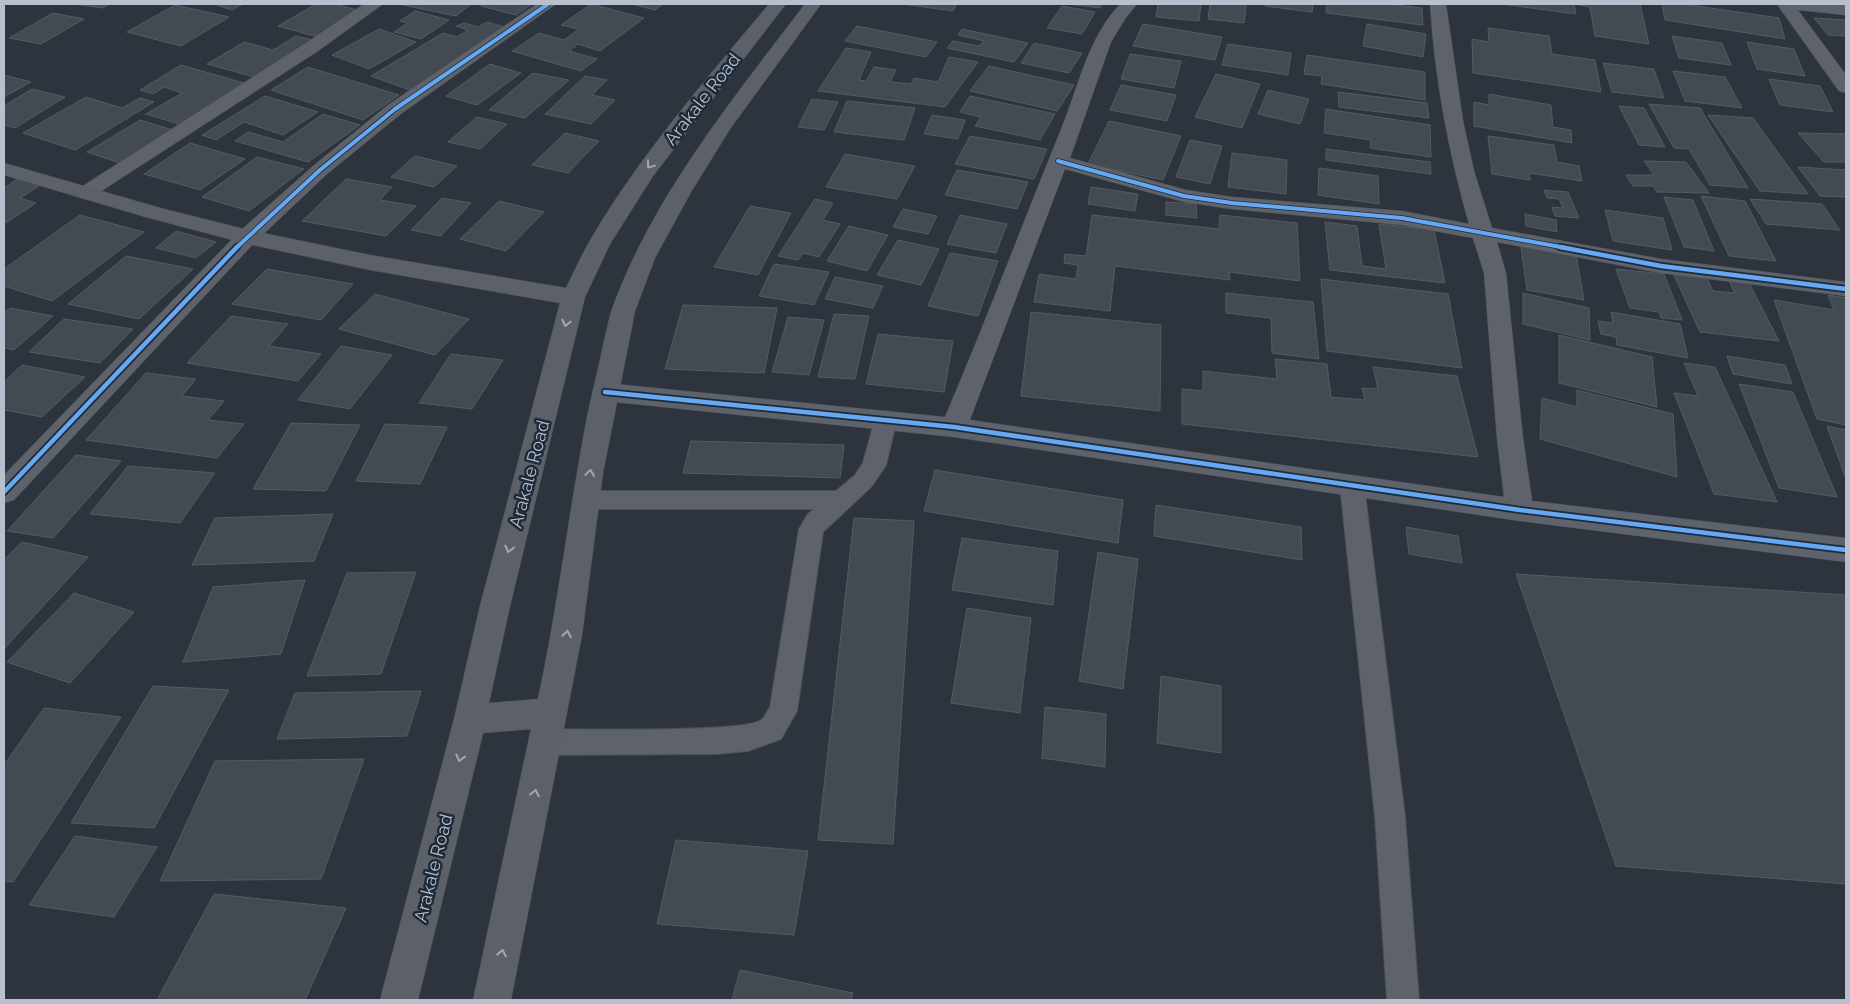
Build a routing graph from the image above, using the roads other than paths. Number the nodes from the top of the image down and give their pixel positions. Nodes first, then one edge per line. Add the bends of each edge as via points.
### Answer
1 (375, 4) edge
2 (548, 4) edge
3 (778, 4) edge
4 (813, 4) edge
5 (1129, 4) edge
6 (1438, 4) edge
7 (1785, 4) edge
8 (1789, 4) edge
9 (1846, 10) edge
10 (731, 61) junction
11 (765, 68) junction
12 (1846, 87) edge
13 (1058, 161) junction
14 (4, 168) edge
15 (85, 193) junction
16 (1484, 233) junction
17 (247, 237) junction
18 (1846, 289) edge
19 (572, 297) junction
20 (605, 392) junction
21 (886, 419) junction
22 (954, 427) junction
23 (1352, 485) junction
24 (4, 492) edge
25 (587, 500) junction
26 (842, 500) junction
27 (1520, 510) junction
28 (1846, 550) edge
29 (470, 719) junction
30 (548, 728) junction
31 (399, 1000) edge
32 (492, 1000) edge
33 (1403, 1000) edge

1 - 15 street
2 - 17 street via 395,109 320,170
3 - 10 main road, Arakale Road
4 - 11 main road, Arakale Road
5 - 13 street via 1106,33
6 - 16 street via 1452,121
7 - 12 street
8 - 9 street
10 - 11 main road
10 -> 19 main road, Arakale Road via 644,174 599,244
11 - 20 main road, Arakale Road via 721,128 644,258 623,311
13 - 16 street via 1184,196 1402,218
13 - 22 street
14 - 15 main road
15 - 17 main road
16 - 18 street via 1662,266
16 - 27 street via 1495,273
17 - 19 main road via 422,273
17 - 24 street
19 -> 29 main road, Arakale Road
20 - 21 street
25 -> 20 main road, Arakale Road
21 - 22 street
21 - 26 lane via 874,465 863,481
22 - 23 street
23 - 27 street
23 - 33 lane via 1390,817
25 - 26 lane
30 -> 25 main road, Arakale Road via 567,635
26 - 30 lane via 811,529 783,711 771,730 748,738 716,741
27 - 28 street
29 - 30 main road
29 -> 31 main road, Arakale Road
32 -> 30 main road, Arakale Road

